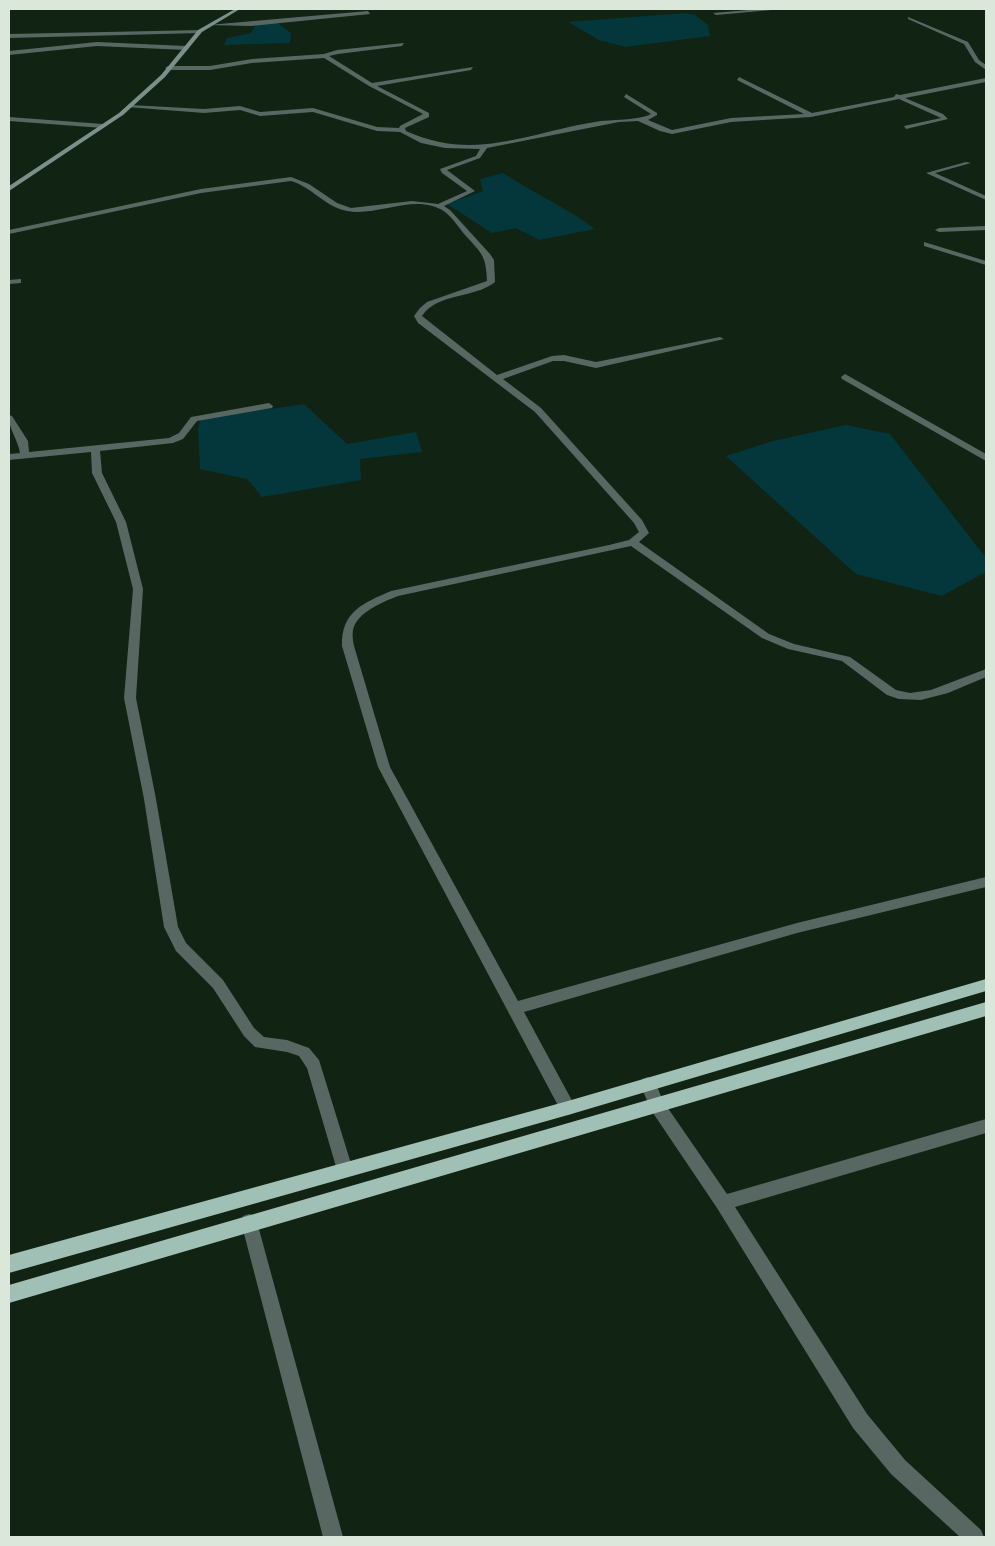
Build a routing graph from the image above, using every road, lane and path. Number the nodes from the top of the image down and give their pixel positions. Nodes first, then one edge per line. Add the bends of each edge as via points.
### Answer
1 (229, 9) edge
2 (238, 9) edge
3 (781, 9) edge
4 (368, 13) dead end
5 (716, 13) dead end
6 (910, 18) dead end
7 (211, 25) junction
8 (200, 31) junction
9 (9, 36) edge
10 (402, 44) dead end
11 (186, 48) junction
12 (12, 52) edge
13 (325, 56) junction
14 (9, 59) edge
15 (168, 68) junction
16 (471, 68) dead end
17 (986, 68) edge
18 (739, 79) dead end
19 (986, 80) edge
20 (371, 85) junction
21 (626, 96) dead end
22 (896, 96) junction
23 (130, 107) junction
24 (810, 115) junction
25 (9, 119) edge
26 (644, 120) junction
27 (103, 126) junction
28 (906, 127) dead end
29 (401, 130) junction
30 (484, 146) junction
31 (968, 163) dead end
32 (9, 189) edge
33 (986, 198) edge
34 (439, 206) junction
35 (986, 228) edge
36 (940, 230) dead end
37 (9, 232) edge
38 (927, 244) dead end
39 (986, 263) edge
40 (18, 281) dead end
41 (9, 282) edge
42 (720, 339) dead end
43 (845, 377) dead end
44 (497, 378) junction
45 (269, 406) dead end
46 (9, 418) edge
47 (95, 449) junction
48 (25, 456) junction
49 (9, 457) edge
50 (986, 458) edge
51 (633, 542) junction
52 (986, 673) edge
53 (986, 882) edge
54 (986, 985) edge
55 (515, 1008) junction
56 (986, 1009) edge
57 (648, 1084) junction
58 (658, 1105) junction
59 (568, 1108) junction
60 (986, 1126) edge
61 (345, 1170) junction
62 (723, 1203) junction
63 (249, 1222) junction
64 (9, 1264) edge
65 (9, 1294) edge
66 (333, 1537) edge
67 (974, 1537) edge

1 - 2 street
2 - 7 main road
3 - 5 street
4 - 7 street via 245,25
6 - 17 street via 966,44
7 - 8 main road
8 - 9 street
8 - 11 main road
10 - 13 street
11 - 12 street via 97,44
11 - 15 main road
12 - 14 street
13 - 15 street via 252,61 210,68
13 - 20 street
15 - 23 main road
16 - 20 street
18 - 24 street
19 - 22 street
20 - 29 street via 426,113 427,116
21 - 26 street via 655,114
22 - 24 street
22 - 28 street via 945,119
23 - 27 main road
23 - 29 street via 204,111 240,108 260,114 313,110 377,129
24 - 26 street via 731,120 672,132 665,132
25 - 27 street
26 - 30 street via 588,125
27 - 32 main road
29 - 30 street via 407,135 446,147
30 - 34 street via 478,157 444,169 472,192
31 - 33 street via 929,173
34 - 37 street via 409,202 345,209 333,205 302,181 291,178 201,191
34 - 44 street via 448,211 486,254 490,260 491,282 429,303 418,316
35 - 36 street
38 - 39 street
40 - 41 street
42 - 44 street via 596,365 552,358
43 - 50 street
44 - 51 street via 538,410 638,522 644,533
45 - 47 street via 194,419 180,439
46 - 48 street via 23,441
47 - 48 street
47 - 61 street via 97,473 121,522 137,578 130,698 171,928 180,947 218,984 249,1032 260,1043 304,1052 314,1065
48 - 49 street
51 - 52 street via 773,640 800,650 844,658 899,695 931,693
51 - 55 street via 395,593 375,601 348,628 348,646 384,767
53 - 55 street via 797,928
54 - 57 highway
55 - 59 street
56 - 58 highway
57 - 58 street
57 - 59 highway
58 - 62 street
58 - 63 highway
59 - 61 highway
60 - 62 street
61 - 64 highway
62 - 67 street via 860,1421 898,1467
63 - 65 highway
63 - 66 street

